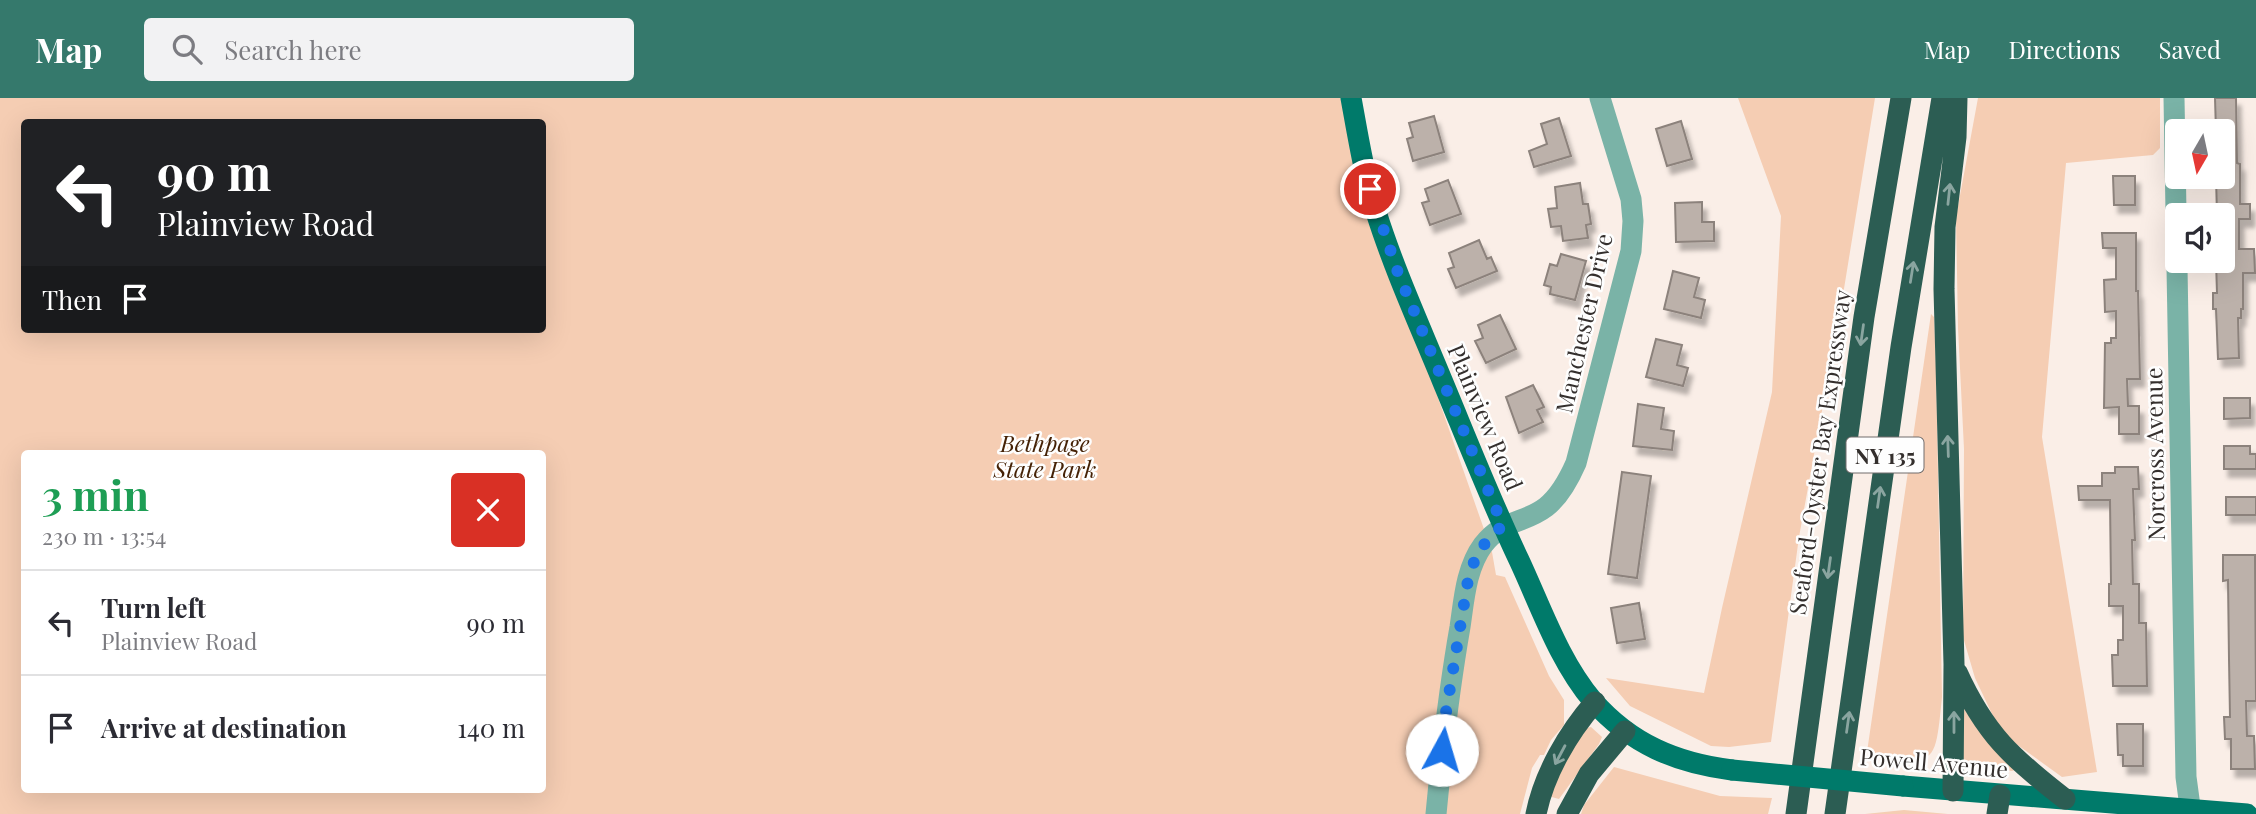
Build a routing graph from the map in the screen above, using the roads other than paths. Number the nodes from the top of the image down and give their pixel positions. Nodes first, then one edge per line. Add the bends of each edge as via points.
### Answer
1 (1351, 98) edge
2 (1600, 98) edge
3 (1901, 98) edge
4 (1942, 98) edge
5 (1957, 98) edge
6 (2174, 98) edge
7 (1503, 526) junction
8 (1954, 664) junction
9 (1595, 702) junction
10 (1625, 731) junction
11 (1807, 731) junction
12 (1953, 791) junction
13 (2065, 799) junction
14 (1998, 804) edge
15 (2191, 812) edge
16 (1436, 814) edge
17 (1536, 814) edge
18 (1567, 814) edge
19 (1783, 814) edge
20 (1796, 814) edge
21 (1835, 814) edge
22 (2246, 814) edge

1 - 7 main road, Plainview Road via 1376,211
2 - 7 street, Manchester Drive via 1630,199 1631,251 1570,477 1544,508
3 -> 11 highway, Seaford-Oyster Bay Expressway / NY 135 via 1864,317
21 -> 4 highway, NY 135 via 1899,361
8 -> 5 highway via 1944,289
6 - 15 street, Norcross Avenue via 2186,777
7 - 9 main road, Plainview Road via 1565,659
7 - 16 street via 1476,556 1468,580 1444,724
12 -> 8 highway
8 - 13 highway via 1998,741
9 - 10 main road, Plainview Road
9 -> 17 highway via 1572,731
10 - 12 main road, Powell Avenue, bridge via 1662,752 1702,766
10 - 18 highway via 1589,774
11 - 19 highway
11 - 20 highway, Seaford-Oyster Bay Expressway / NY 135
12 - 14 main road, Powell Avenue
13 - 14 main road, Powell Avenue
13 - 15 main road, Powell Avenue
15 - 22 main road, Powell Avenue

